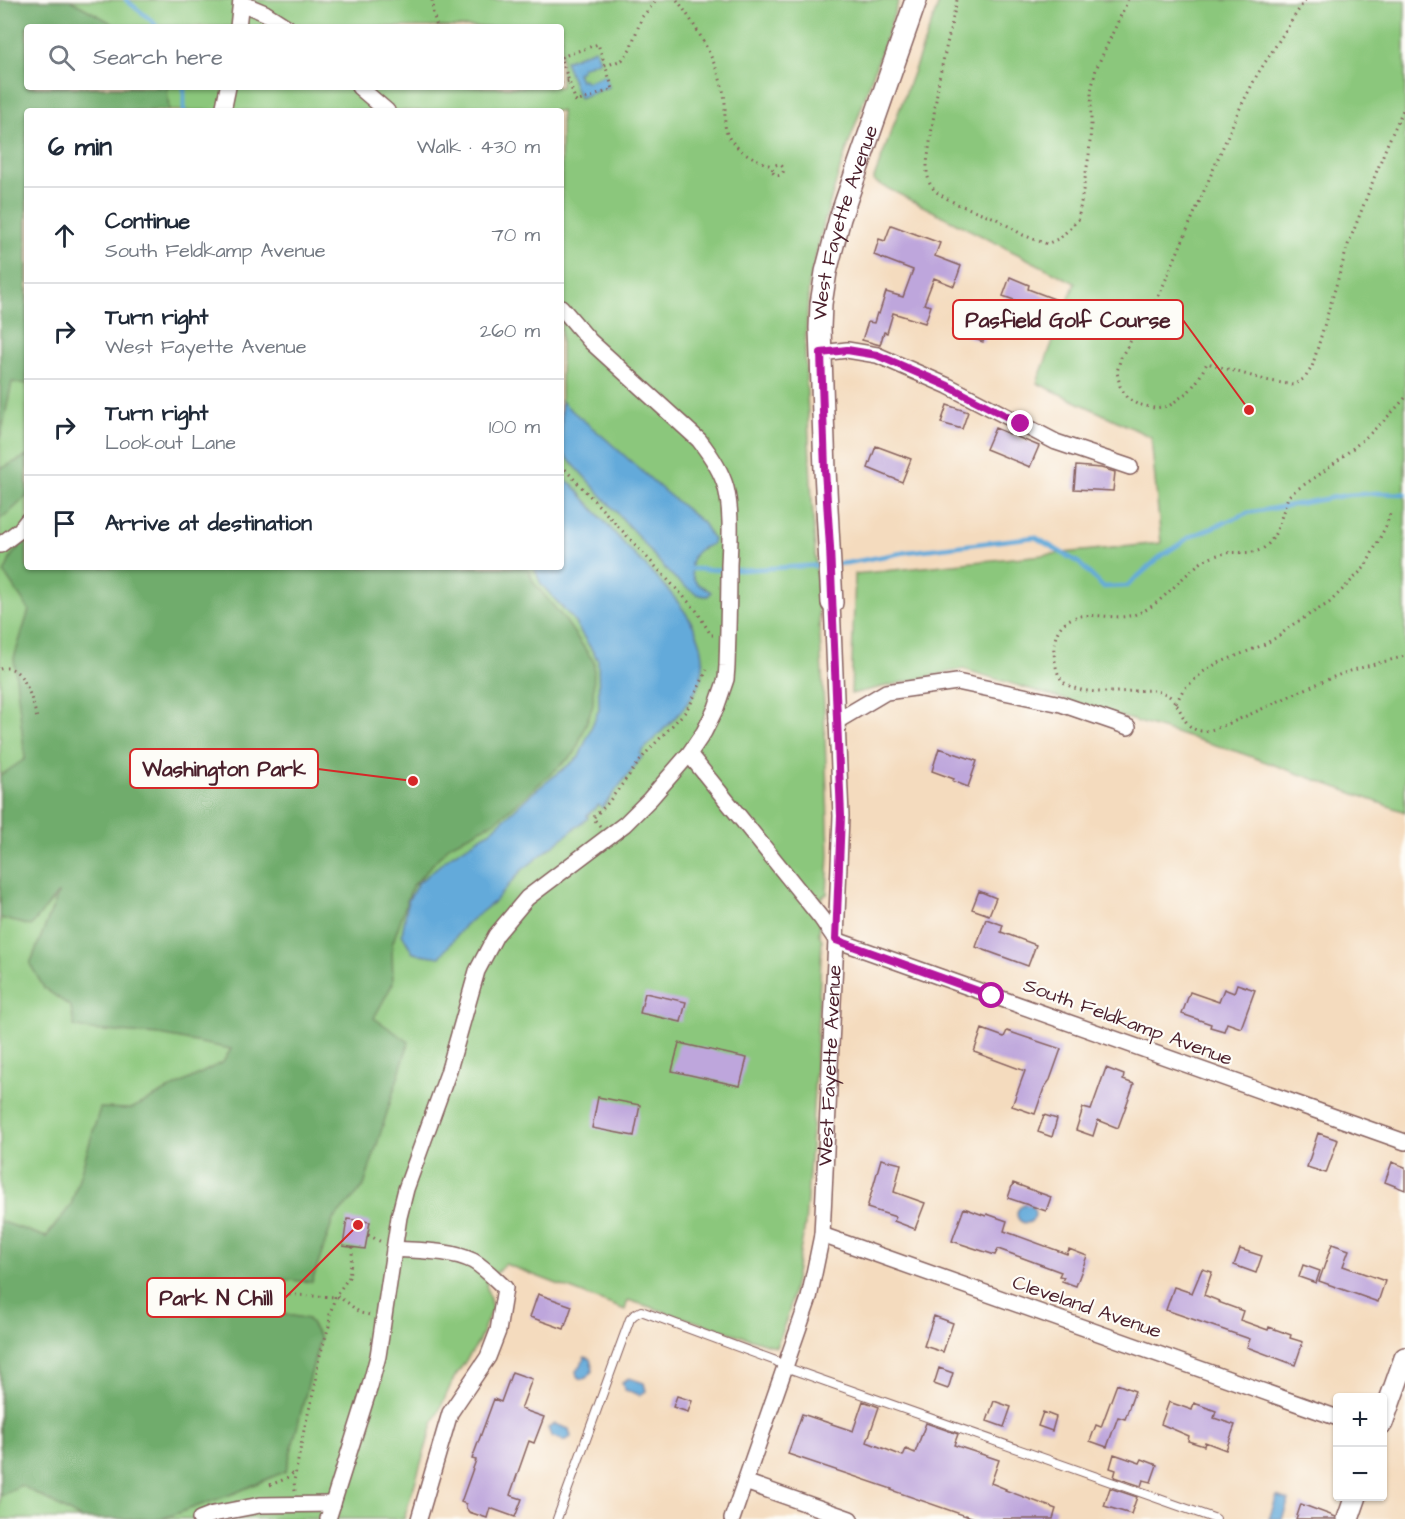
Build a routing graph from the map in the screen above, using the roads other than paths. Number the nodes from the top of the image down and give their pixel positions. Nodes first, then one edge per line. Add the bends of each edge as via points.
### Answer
1 (916, 0) edge
2 (241, 2) edge
3 (238, 24) edge
4 (282, 24) edge
5 (227, 90) edge
6 (362, 90) edge
7 (224, 108) edge
8 (384, 108) edge
9 (564, 311) edge
10 (821, 353) junction
11 (1130, 467) dead end
12 (24, 525) edge
13 (0, 545) edge
14 (832, 603) joint
15 (837, 721) junction
16 (1128, 727) dead end
17 (689, 754) junction
18 (836, 940) junction
19 (1405, 1142) edge
20 (822, 1235) junction
21 (390, 1246) junction
22 (1405, 1359) edge
23 (785, 1367) junction
24 (1387, 1411) edge
25 (1333, 1416) edge
26 (745, 1482) junction
27 (1355, 1501) edge
28 (333, 1504) junction
29 (200, 1519) edge
30 (328, 1519) edge
31 (419, 1519) edge
32 (557, 1519) edge
33 (732, 1519) edge
34 (850, 1519) edge
35 (1216, 1519) edge
36 (1348, 1519) edge

1 - 10 street, West Fayette Avenue via 840,218 821,304
2 - 3 street
2 - 4 street
5 - 7 street
6 - 8 street
9 - 17 street via 590,341 699,440 725,486 729,503 728,666 716,708
10 - 11 street via 847,350 877,355 948,386 1056,442
10 - 14 street, West Fayette Avenue
12 - 13 street
14 - 15 street, West Fayette Avenue
15 - 16 street via 886,692 957,682 1061,704
15 - 18 street, West Fayette Avenue via 841,816
17 - 18 street
17 - 21 street via 625,824 527,898 496,934 477,971 448,1073
18 - 19 street, South Feldkamp Avenue
18 - 20 street, West Fayette Avenue
20 - 23 street, West Fayette Avenue via 809,1298
20 - 25 street, Cleveland Avenue
21 - 28 street via 378,1356
21 - 31 street via 472,1261 505,1288 498,1331 488,1357 450,1413
22 - 24 street
23 - 26 street, West Fayette Avenue
23 - 32 lane via 641,1311 634,1314
23 - 35 lane
26 - 33 street, West Fayette Avenue
26 - 34 street
27 - 36 street
28 - 29 street via 260,1505
28 - 30 street

